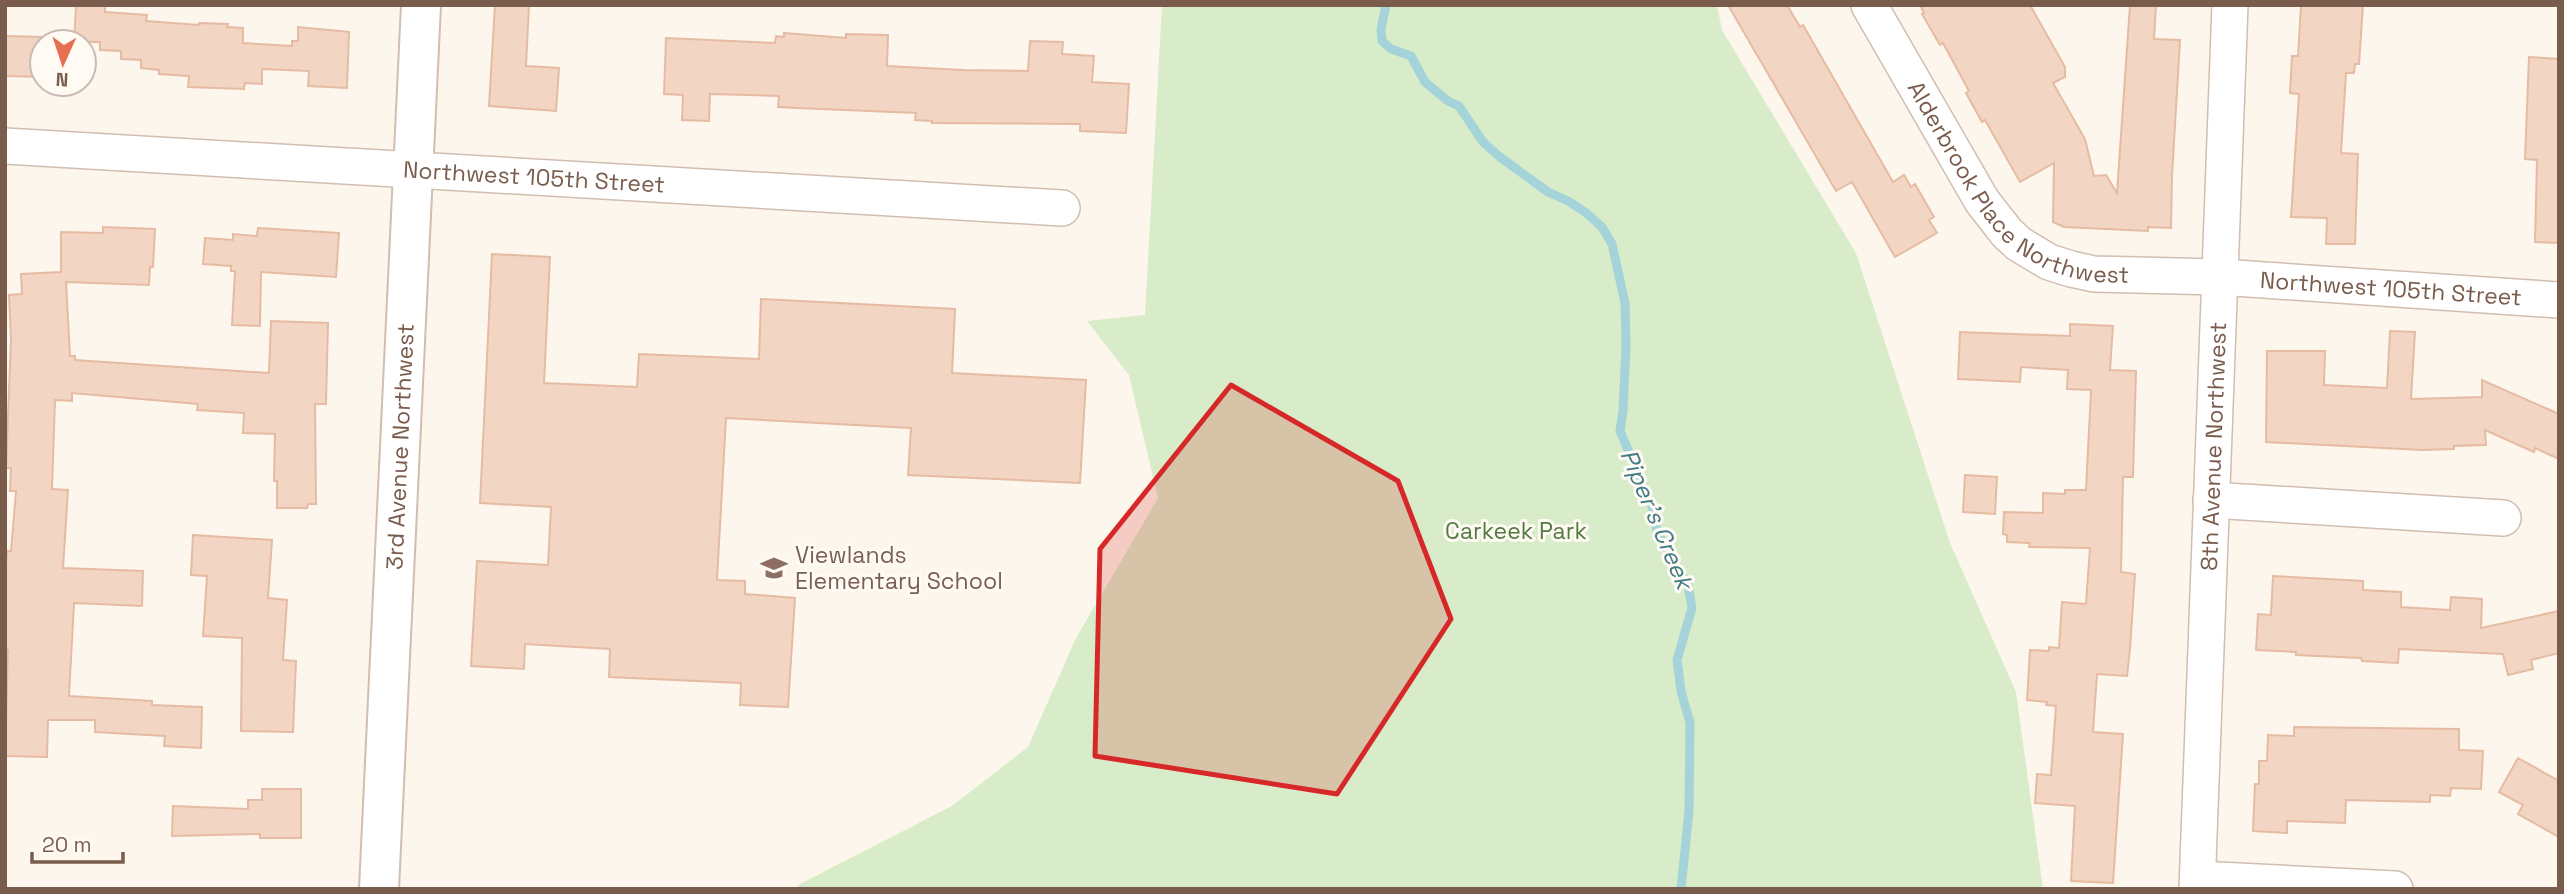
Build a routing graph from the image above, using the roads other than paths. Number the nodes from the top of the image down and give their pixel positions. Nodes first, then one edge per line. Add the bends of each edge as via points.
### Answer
1 (421, 5) edge
2 (1870, 5) edge
3 (2230, 5) edge
4 (5, 146) edge
5 (412, 170) junction
6 (1062, 208) dead end
7 (2220, 277) junction
8 (2559, 300) edge
9 (2211, 500) junction
10 (2503, 518) dead end
11 (2197, 884) edge
12 (379, 889) edge
13 (2395, 889) edge

1 - 5 street, 3rd Avenue Northwest
2 - 7 street, Alderbrook Place Northwest via 1982,201 2019,244 2049,262 2094,274
3 - 7 street, 8th Avenue Northwest
4 - 5 street, Northwest 105th Street
5 - 6 street, Northwest 105th Street
5 - 12 street, 3rd Avenue Northwest
7 - 8 street, Northwest 105th Street
7 - 9 street, 8th Avenue Northwest
9 - 10 street
9 - 11 street, 8th Avenue Northwest
11 - 13 street

